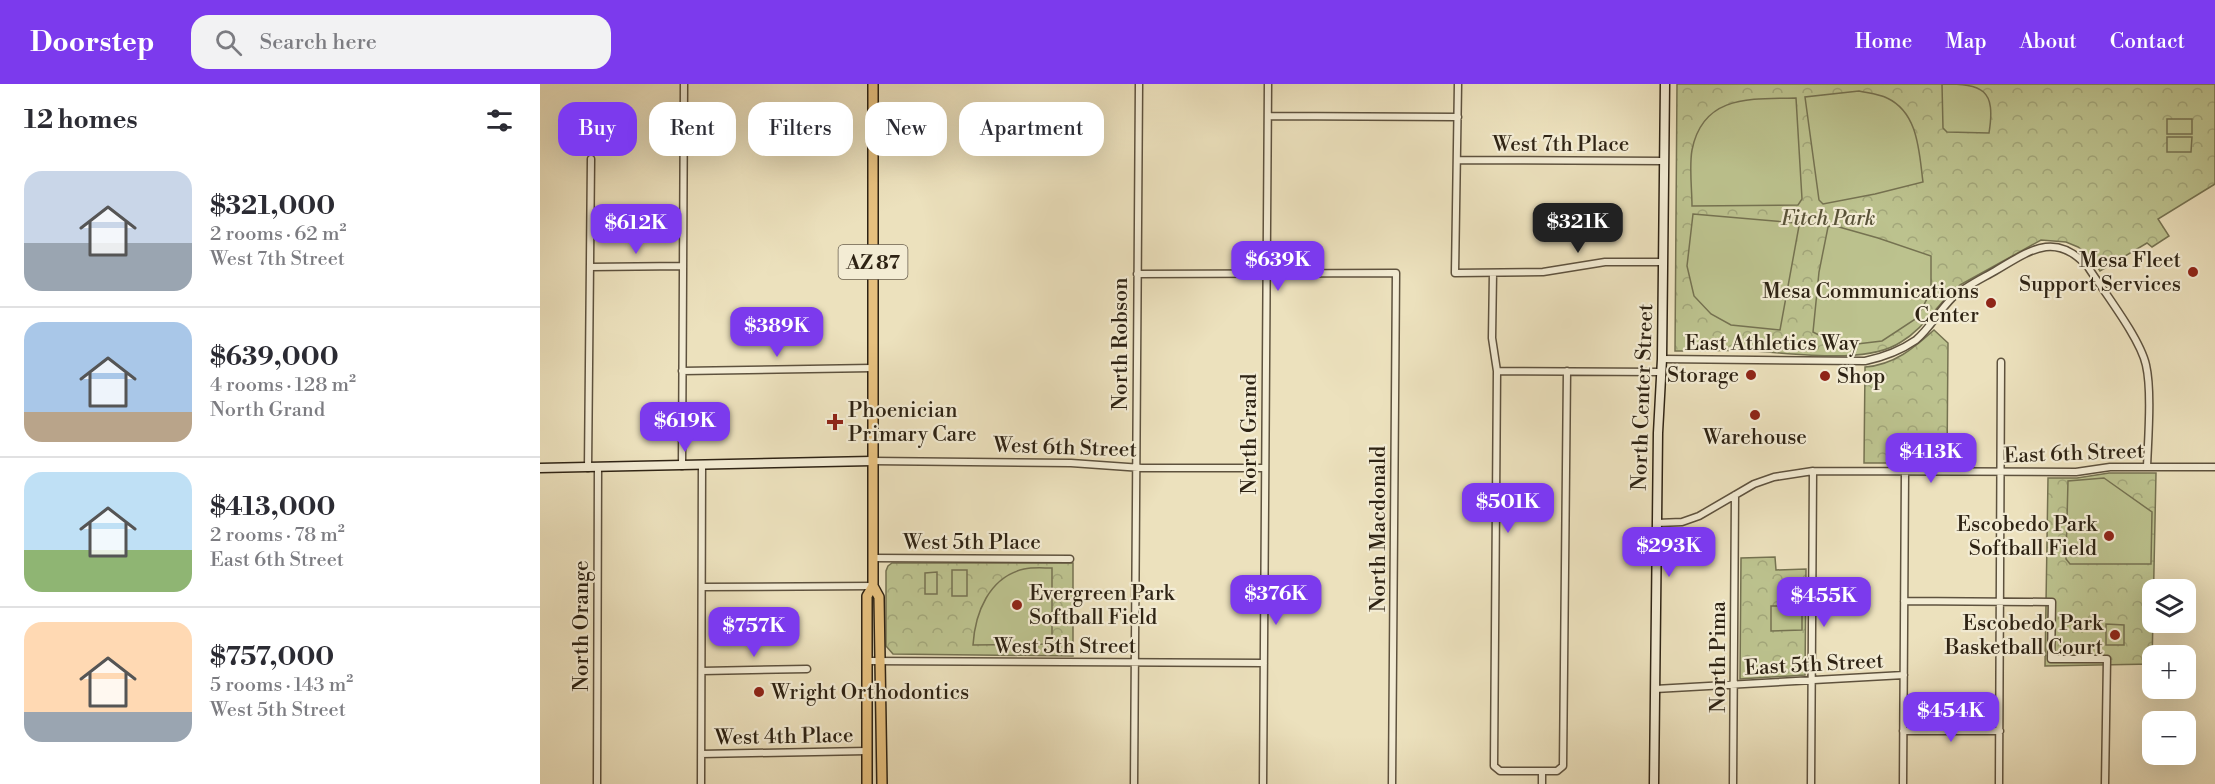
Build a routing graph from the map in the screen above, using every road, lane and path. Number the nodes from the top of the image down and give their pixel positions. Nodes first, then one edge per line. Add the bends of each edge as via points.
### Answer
1 (684, 84) edge
2 (873, 84) edge
3 (1139, 84) edge
4 (1268, 84) edge
5 (1458, 84) edge
6 (1665, 84) edge
7 (1268, 116) junction
8 (1458, 117) junction
9 (591, 159) dead end
10 (1457, 160) junction
11 (1664, 161) junction
12 (1663, 262) junction
13 (683, 266) junction
14 (590, 267) junction
15 (1493, 273) junction
16 (1137, 274) junction
17 (1266, 274) junction
18 (1662, 359) junction
19 (2001, 362) dead end
20 (872, 368) junction
21 (682, 371) junction
22 (1497, 371) junction
23 (1567, 371) junction
24 (1662, 372) junction
25 (872, 461) junction
26 (702, 465) junction
27 (682, 466) junction
28 (1136, 467) junction
29 (2147, 467) junction
30 (2215, 467) edge
31 (540, 468) edge
32 (588, 468) junction
33 (598, 468) junction
34 (1265, 468) junction
35 (1813, 471) junction
36 (1905, 472) junction
37 (2001, 472) junction
38 (1735, 495) junction
39 (1657, 522) junction
40 (872, 558) junction
41 (1070, 559) dead end
42 (873, 586) junction
43 (702, 587) junction
44 (1904, 601) junction
45 (2000, 602) junction
46 (880, 660) junction
47 (867, 661) junction
48 (1134, 663) junction
49 (1264, 663) junction
50 (807, 669) dead end
51 (702, 671) junction
52 (1904, 675) junction
53 (1812, 680) junction
54 (1734, 685) junction
55 (1655, 688) junction
56 (1903, 730) junction
57 (2000, 731) junction
58 (867, 751) junction
59 (701, 754) junction
60 (1542, 771) junction
61 (597, 784) edge
62 (701, 784) edge
63 (867, 784) edge
64 (882, 784) edge
65 (1134, 784) edge
66 (1263, 784) edge
67 (1392, 784) edge
68 (1542, 784) edge
69 (1654, 784) edge
70 (1733, 784) edge
71 (1811, 784) edge
72 (1903, 784) edge
73 (1999, 784) edge
74 (2105, 784) edge

1 - 13 street
2 - 20 main road, AZ 87
3 - 16 street, North Robson
4 - 7 street, North Grand
5 - 8 street
6 - 11 street, North Center Street
7 - 8 street
7 - 17 street, North Grand
8 - 10 street
9 - 14 street
10 - 11 street, West 7th Place
10 - 15 street via 1455,273
11 - 12 street, North Center Street
12 - 15 street via 1605,261 1543,272
12 - 18 street, North Center Street
13 - 14 street
13 - 21 street
14 - 32 street
15 - 22 street via 1492,338
16 - 17 street
16 - 28 street, North Robson
17 - 34 street, North Grand
17 - 67 street, North Macdonald via 1396,273
18 - 24 street, North Center Street
18 - 29 street, East Athletics Way via 1880,358 1918,338 1964,289 2030,251 2043,246 2063,248 2088,267 2141,350 2148,382
19 - 37 street
20 - 21 street
20 - 25 main road, AZ 87
21 - 27 street
22 - 23 street
22 - 60 street via 1494,766 1500,771
23 - 24 street
23 - 60 street via 1563,766 1557,771
24 - 39 street, North Center Street
25 - 26 street, West 6th Street
25 - 28 street, West 6th Street
25 - 40 main road, AZ 87
26 - 27 street, West 6th Street
26 - 43 street
27 - 33 street, West 6th Street
28 - 34 street, West 6th Street
28 - 48 street, North Robson
29 - 30 street, East 6th Street
29 - 37 street, East 6th Street
31 - 32 street, West 6th Street
32 - 33 street, West 6th Street
33 - 61 street, North Orange
34 - 49 street, North Grand
35 - 36 street, East 6th Street
35 - 38 street, East 6th Street via 1774,477
35 - 53 street
36 - 37 street, East 6th Street
36 - 44 street
37 - 45 street
38 - 39 street, East 6th Street via 1682,522
38 - 54 street, North Pima
39 - 55 street, North Center Street
40 - 41 street, West 5th Place
40 - 42 main road, AZ 87
42 - 43 street
42 - 46 main road, AZ 87 via 879,597
42 - 47 main road, AZ 87 via 867,596
43 - 51 street
44 - 45 street
44 - 52 street
45 - 57 street
45 - 74 street via 2052,602 2051,659 2107,659
46 - 47 street, West 5th Street
46 - 48 street, West 5th Street
46 - 64 main road, AZ 87
47 - 58 main road, AZ 87
48 - 49 street, West 5th Street
48 - 65 street, North Robson
49 - 66 street, North Grand
50 - 51 street
51 - 59 street
52 - 53 street, East 5th Street
52 - 56 street
53 - 54 street, East 5th Street
53 - 71 street
54 - 55 street, East 5th Street
54 - 70 street, North Pima
55 - 69 street, North Center Street
56 - 57 street
56 - 72 street
57 - 73 street
58 - 59 street, West 4th Place
58 - 63 main road, AZ 87
59 - 62 street
60 - 68 street

